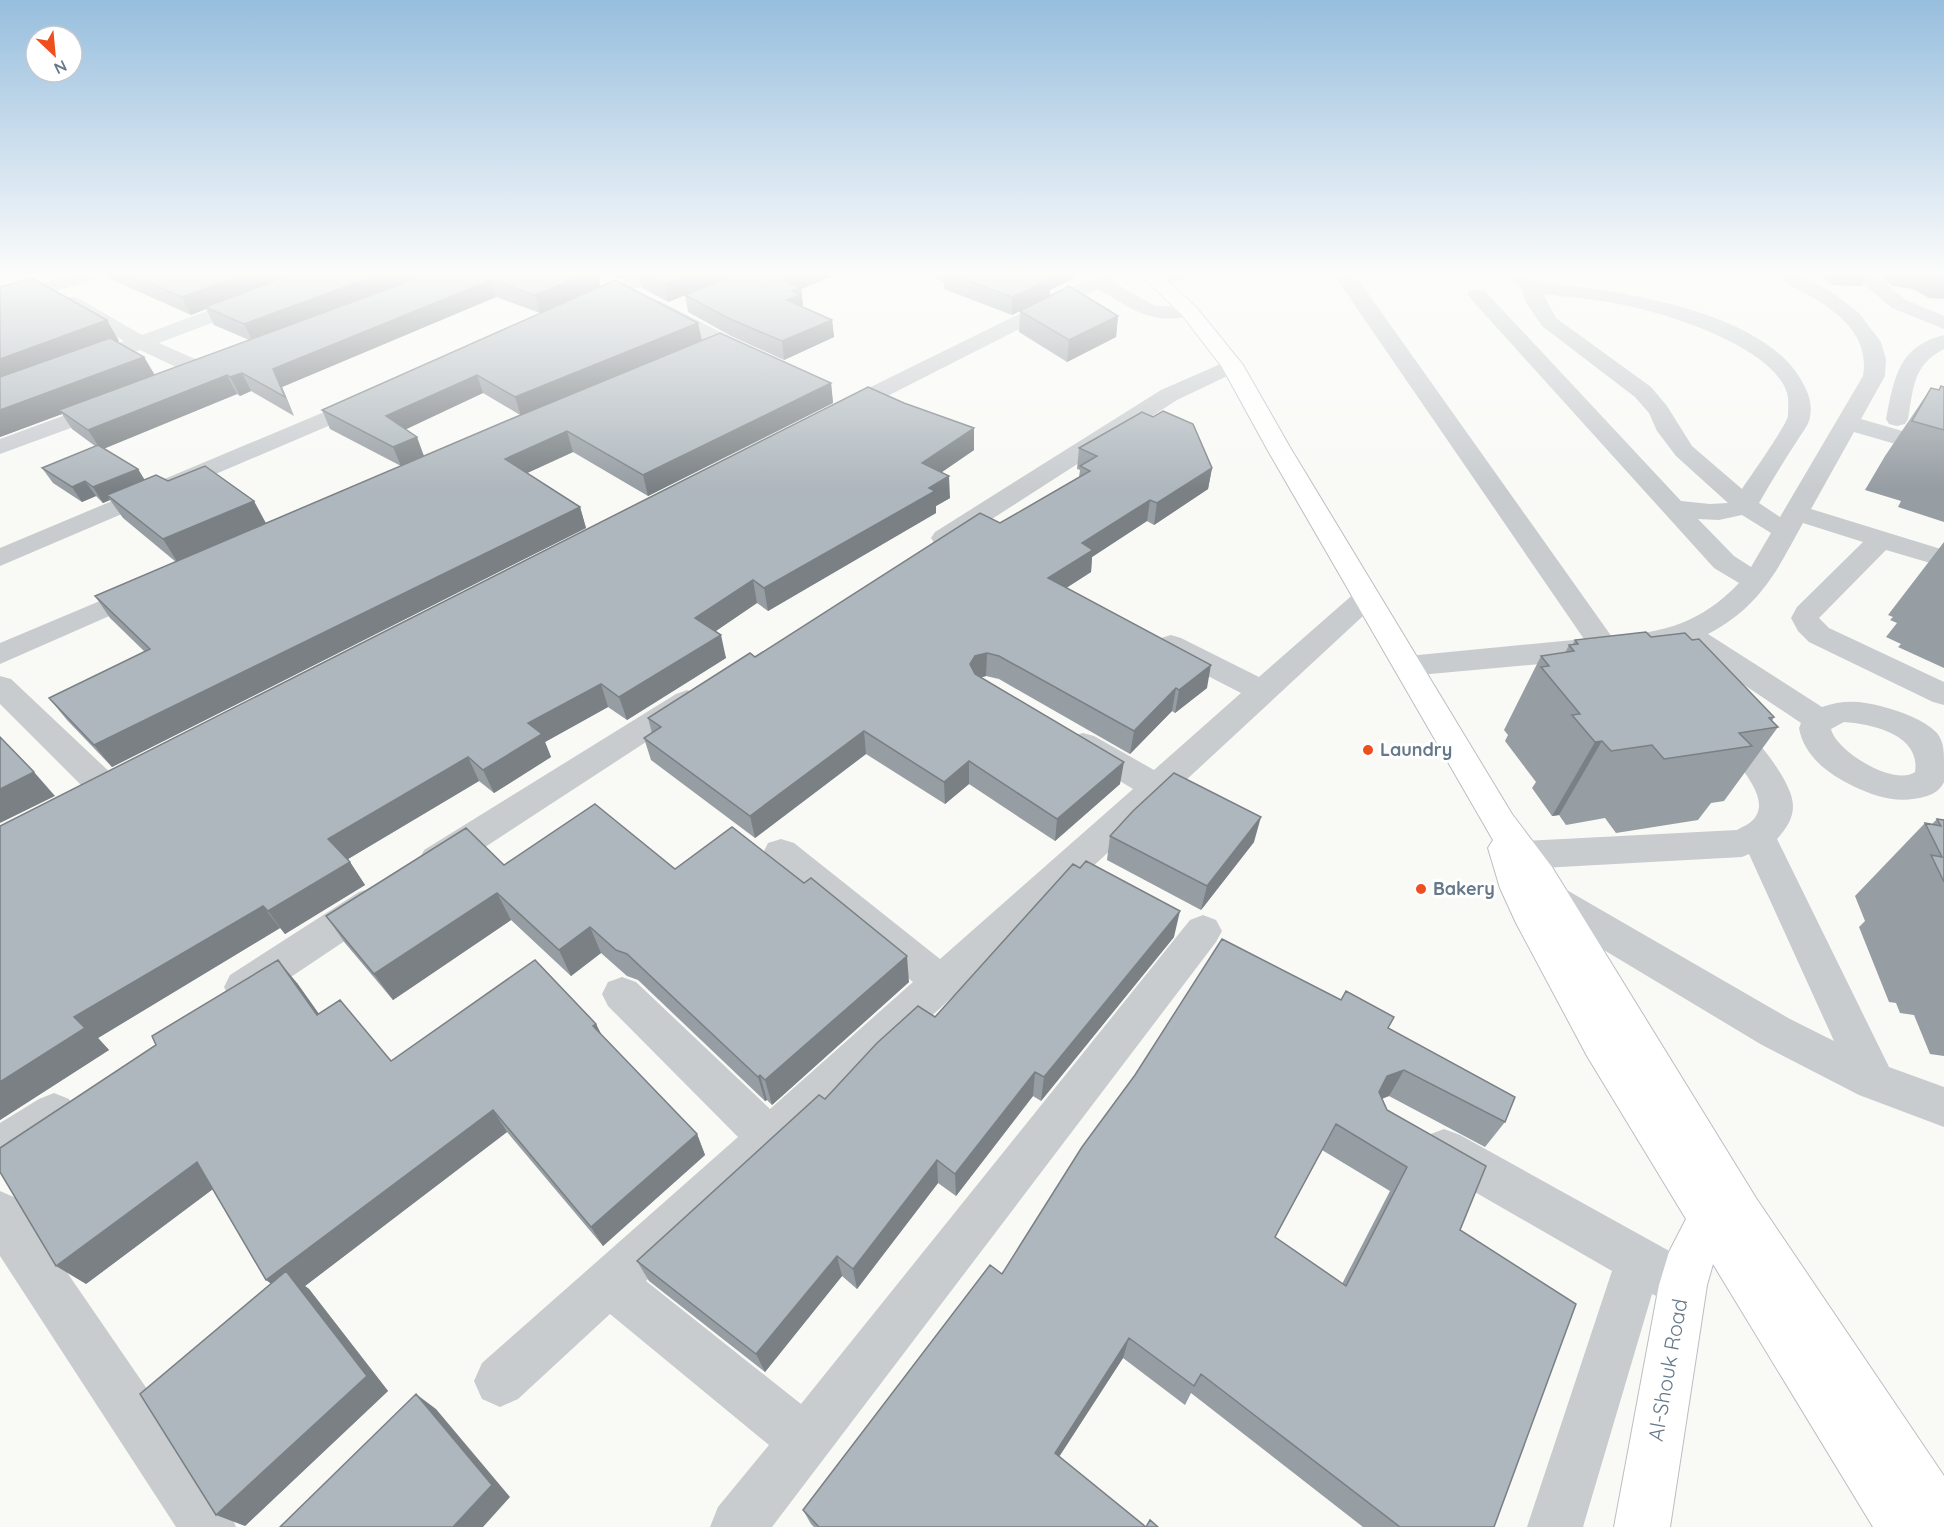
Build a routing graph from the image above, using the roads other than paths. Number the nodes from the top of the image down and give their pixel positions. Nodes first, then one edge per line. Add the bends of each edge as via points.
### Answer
1 (130, 346) edge
2 (150, 346) edge
3 (713, 346) edge
4 (732, 346) edge
5 (958, 346) edge
6 (1217, 346) edge
7 (1396, 346) edge
8 (1525, 346) edge
9 (1554, 346) edge
10 (1581, 346) edge
11 (1754, 346) edge
12 (1872, 346) edge
13 (1938, 350) edge
14 (1532, 354) junction
15 (690, 356) edge
16 (225, 363) edge
17 (774, 365) edge
18 (1232, 365) junction
19 (203, 371) junction
20 (182, 379) edge
21 (0, 395) edge
22 (382, 395) edge
23 (128, 399) edge
24 (1853, 415) junction
25 (1898, 419) junction
26 (814, 424) edge
27 (1944, 433) edge
28 (0, 447) edge
29 (1944, 451) edge
30 (1745, 505) junction
31 (1674, 507) junction
32 (1796, 515) junction
33 (1882, 539) junction
34 (1944, 544) edge
35 (918, 554) edge
36 (0, 558) edge
37 (1944, 559) edge
38 (162, 582) edge
39 (1756, 582) junction
40 (1367, 597) junction
41 (1147, 633) edge
42 (1687, 633) junction
43 (1655, 642) junction
44 (1605, 648) junction
45 (0, 654) edge
46 (1408, 666) junction
47 (1676, 668) edge
48 (0, 687) edge
49 (709, 687) edge
50 (1263, 692) junction
51 (1944, 695) edge
52 (1705, 703) edge
53 (1819, 720) junction
54 (1057, 729) edge
55 (1940, 769) edge
56 (104, 787) edge
57 (1157, 787) junction
58 (1500, 823) junction
59 (1759, 837) junction
60 (781, 853) dead end
61 (1524, 855) junction
62 (1552, 900) junction
63 (1203, 932) dead end
64 (941, 982) junction
65 (622, 994) dead end
66 (217, 1005) edge
67 (1874, 1081) junction
68 (79, 1096) edge
69 (1944, 1107) edge
70 (1408, 1130) edge
71 (769, 1138) junction
72 (0, 1148) edge
73 (0, 1214) edge
74 (1726, 1216) junction
75 (1639, 1260) junction
76 (609, 1282) junction
77 (1683, 1285) junction
78 (500, 1381) dead end
79 (805, 1442) junction
80 (1944, 1524) edge
81 (208, 1527) edge
82 (738, 1527) edge
83 (1555, 1527) edge
84 (1642, 1527) edge
85 (1904, 1527) edge

1 - 21 street
2 - 19 street
3 - 15 street
4 - 17 street
5 - 26 street via 846,398
6 - 18 main road
7 - 44 street
8 - 14 street
9 - 14 street
10 - 30 street via 1643,392 1684,451
11 - 30 street via 1788,374 1801,397 1802,408
12 - 24 street via 1876,359 1874,376
13 - 25 street via 1912,361
14 - 31 street
16 - 19 street
18 - 35 street via 1168,395
18 - 40 main road
19 - 20 street
22 - 36 street
23 - 28 street
24 - 25 street
24 - 29 street
24 - 32 street
25 - 27 street
30 - 31 street via 1709,513
30 - 32 street via 1766,521
31 - 39 street via 1724,562
32 - 33 street
32 - 34 street
32 - 39 street
33 - 37 street
33 - 51 street via 1805,618 1819,635
38 - 45 street
39 - 42 street via 1738,603 1712,622
40 - 46 main road
40 - 50 street
41 - 50 street
42 - 43 street
42 - 53 street
43 - 44 street
43 - 47 street
44 - 46 street
46 - 58 main road
48 - 56 street
49 - 66 street
50 - 57 street
52 - 59 street via 1769,782 1776,798 1777,814 1771,827
53 - 55 street via 1842,711 1876,715 1926,742
53 - 55 street via 1815,728 1817,738 1835,762 1851,772 1890,787 1908,789 1924,788
54 - 57 street
57 - 64 street via 1089,870
58 - 61 main road
58 - 74 main road via 1510,866 1529,912 1602,1043
59 - 61 street via 1742,843
59 - 67 street
60 - 64 street
61 - 62 main road
62 - 67 street via 1776,1032
62 - 74 main road
63 - 79 street
64 - 71 street
65 - 71 street
67 - 69 street
68 - 72 street
70 - 75 street
71 - 76 street
73 - 81 street
74 - 77 main road, Al-Shouk Road via 1694,1252
74 - 80 main road
74 - 85 main road
75 - 77 street
75 - 83 street
76 - 78 street
76 - 79 street
77 - 84 main road, Al-Shouk Road
79 - 82 street

